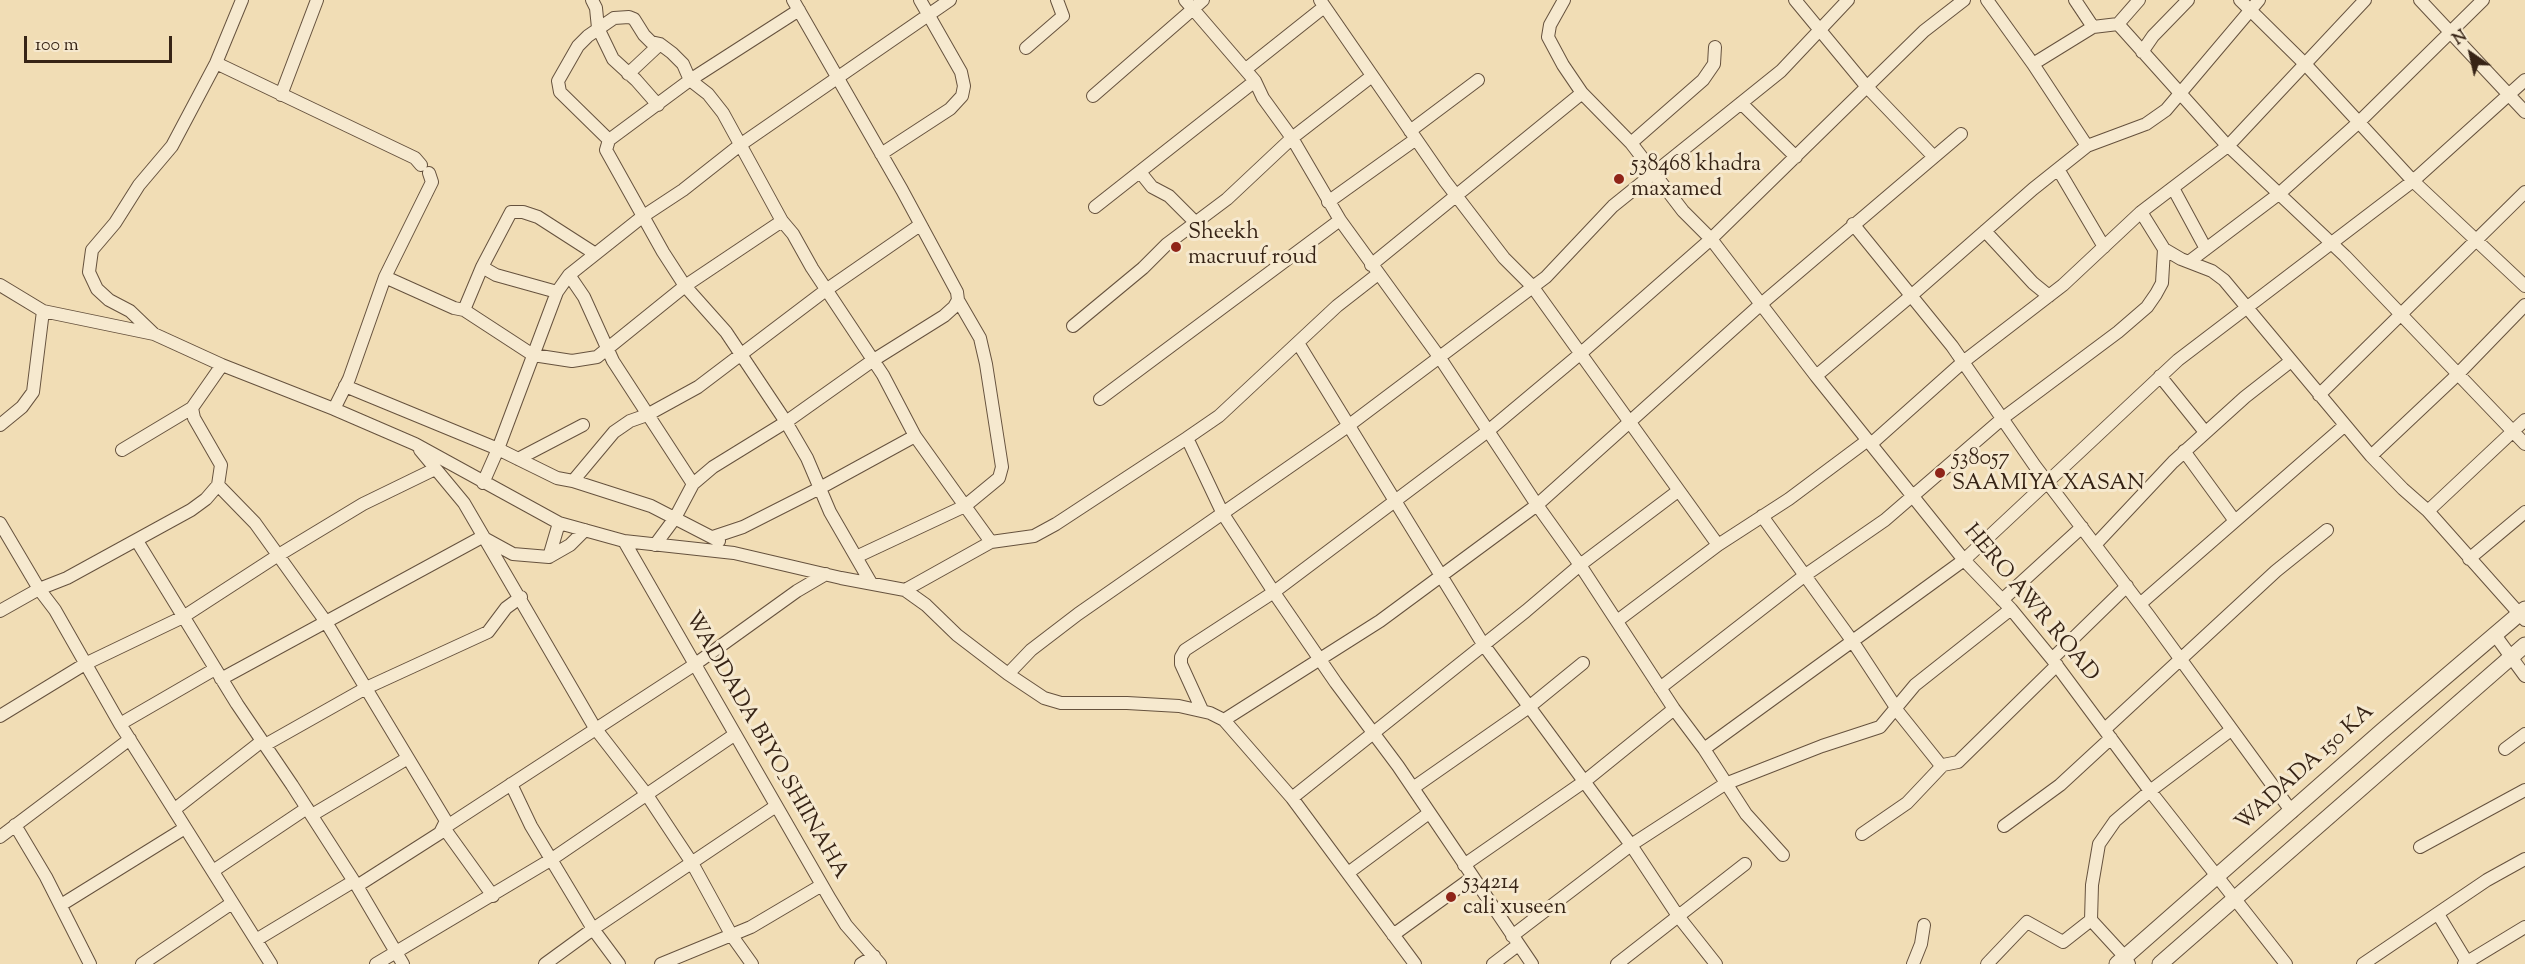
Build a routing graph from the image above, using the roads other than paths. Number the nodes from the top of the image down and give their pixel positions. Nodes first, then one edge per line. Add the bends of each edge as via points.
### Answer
1 (242, 0) edge
2 (317, 0) edge
3 (592, 0) edge
4 (920, 0) edge
5 (950, 0) edge
6 (1057, 0) edge
7 (1203, 0) edge
8 (1564, 0) edge
9 (1795, 0) edge
10 (1848, 0) edge
11 (1964, 0) edge
12 (2075, 0) edge
13 (2139, 0) edge
14 (2188, 0) edge
15 (2240, 0) edge
16 (2259, 0) edge
17 (2365, 0) edge
18 (2420, 0) edge
19 (2483, 0) edge
20 (1991, 1) edge
21 (795, 3) edge
22 (1189, 4) edge
23 (1322, 4) edge
24 (2250, 11) junction
25 (929, 14) junction
26 (2118, 24) junction
27 (2093, 27) junction
28 (598, 28) junction
29 (1821, 31) junction
30 (2450, 31) junction
31 (660, 44) junction
32 (1715, 46) dead end
33 (1026, 48) dead end
34 (2142, 52) junction
35 (216, 63) junction
36 (2033, 64) junction
37 (2306, 65) junction
38 (1246, 69) junction
39 (628, 74) junction
40 (837, 76) junction
41 (1372, 76) junction
42 (690, 80) junction
43 (1478, 80) dead end
44 (2525, 80) edge
45 (1255, 81) junction
46 (1867, 87) junction
47 (1582, 93) junction
48 (2179, 94) junction
49 (281, 95) junction
50 (2510, 95) junction
51 (1093, 96) dead end
52 (1741, 103) junction
53 (658, 105) junction
54 (2525, 112) edge
55 (2359, 122) junction
56 (1961, 134) dead end
57 (1413, 135) junction
58 (1292, 138) junction
59 (609, 140) junction
60 (1631, 143) junction
61 (740, 145) junction
62 (2229, 145) junction
63 (2087, 147) junction
64 (881, 154) junction
65 (1796, 157) junction
66 (1934, 157) junction
67 (2058, 169) junction
68 (1140, 172) junction
69 (1654, 174) junction
70 (2414, 181) junction
71 (2173, 188) junction
72 (2525, 192) edge
73 (2280, 193) junction
74 (1456, 196) junction
75 (1328, 202) junction
76 (1095, 207) dead end
77 (2141, 212) junction
78 (642, 217) junction
79 (1340, 220) junction
80 (782, 221) junction
81 (1196, 223) junction
82 (1853, 224) junction
83 (920, 225) junction
84 (1985, 231) junction
85 (1711, 240) junction
86 (2476, 241) junction
87 (2333, 244) junction
88 (2104, 247) junction
89 (2164, 249) junction
90 (2206, 249) junction
91 (594, 253) junction
92 (2190, 261) junction
93 (482, 267) junction
94 (1375, 269) junction
95 (569, 275) junction
96 (385, 277) junction
97 (0, 285) edge
98 (685, 286) junction
99 (1532, 286) junction
100 (2525, 286) edge
101 (826, 291) junction
102 (557, 292) junction
103 (1912, 295) junction
104 (2049, 296) junction
105 (958, 300) junction
106 (1760, 305) junction
107 (2525, 306) edge
108 (2248, 307) junction
109 (464, 310) junction
110 (43, 311) junction
111 (2401, 315) junction
112 (1073, 326) dead end
113 (154, 334) junction
114 (1298, 344) junction
115 (608, 348) junction
116 (741, 354) junction
117 (1580, 354) junction
118 (533, 355) junction
119 (1440, 358) junction
120 (2291, 360) junction
121 (872, 361) junction
122 (1963, 362) junction
123 (222, 365) junction
124 (2457, 375) junction
125 (1816, 376) junction
126 (2160, 376) junction
127 (345, 386) junction
128 (2319, 395) junction
129 (1100, 399) dead end
130 (192, 408) junction
131 (334, 409) junction
132 (647, 415) junction
133 (2003, 418) junction
134 (2525, 420) edge
135 (786, 422) junction
136 (1630, 423) junction
137 (0, 425) edge
138 (583, 425) dead end
139 (1348, 426) junction
140 (2344, 426) junction
141 (1488, 431) junction
142 (2205, 432) junction
143 (2512, 433) junction
144 (915, 436) junction
145 (1187, 438) junction
146 (1870, 442) junction
147 (415, 444) junction
148 (2525, 444) edge
149 (498, 449) junction
150 (122, 450) dead end
151 (2184, 451) junction
152 (2371, 456) junction
153 (518, 459) junction
154 (435, 468) junction
155 (573, 481) junction
156 (483, 483) junction
157 (693, 484) junction
158 (2048, 484) junction
159 (218, 485) junction
160 (820, 488) junction
161 (1678, 491) junction
162 (1913, 497) junction
163 (1396, 501) junction
164 (1537, 505) junction
165 (965, 506) junction
166 (2428, 511) junction
167 (2525, 512) edge
168 (1223, 514) junction
169 (1762, 516) junction
170 (675, 518) junction
171 (2235, 521) junction
172 (0, 523) edge
173 (559, 523) junction
174 (2082, 527) junction
175 (585, 530) junction
176 (2327, 530) dead end
177 (482, 537) junction
178 (713, 537) junction
179 (136, 541) junction
180 (624, 541) junction
181 (991, 542) junction
182 (2095, 544) junction
183 (655, 545) junction
184 (1718, 545) junction
185 (734, 553) junction
186 (277, 556) junction
187 (549, 557) junction
188 (856, 557) junction
189 (2469, 559) junction
190 (1964, 560) junction
191 (1580, 565) junction
192 (826, 574) junction
193 (1442, 576) junction
194 (1804, 576) junction
195 (871, 583) junction
196 (2127, 586) junction
197 (39, 589) junction
198 (905, 590) junction
199 (1274, 592) junction
200 (520, 597) junction
201 (2140, 603) junction
202 (2007, 605) junction
203 (0, 611) edge
204 (2523, 614) edge
205 (183, 617) junction
206 (1617, 621) junction
207 (326, 622) junction
208 (2495, 635) junction
209 (1853, 642) junction
210 (1483, 644) junction
211 (2525, 645) edge
212 (2512, 657) junction
213 (1320, 659) junction
214 (2180, 659) junction
215 (2055, 662) junction
216 (1583, 663) dead end
217 (85, 664) junction
218 (694, 665) junction
219 (218, 674) junction
220 (1008, 674) junction
221 (2525, 676) edge
222 (366, 688) junction
223 (1660, 688) junction
224 (1529, 707) junction
225 (1895, 707) junction
226 (1674, 709) junction
227 (1202, 710) junction
228 (0, 716) edge
229 (1224, 720) junction
230 (120, 724) junction
231 (596, 728) junction
232 (2231, 730) junction
233 (1372, 733) junction
234 (2108, 733) junction
235 (2525, 734) edge
236 (734, 735) junction
237 (130, 739) junction
238 (263, 743) junction
239 (1704, 749) junction
240 (2505, 749) dead end
241 (408, 758) junction
242 (1943, 765) junction
243 (1585, 781) junction
244 (511, 784) junction
245 (1725, 784) junction
246 (1413, 788) junction
247 (2150, 790) junction
248 (2525, 790) edge
249 (647, 795) junction
250 (1292, 798) junction
251 (776, 806) junction
252 (175, 809) junction
253 (310, 811) junction
254 (2292, 812) junction
255 (1429, 813) junction
256 (15, 825) junction
257 (2004, 826) dead end
258 (185, 828) junction
259 (444, 828) junction
260 (1, 834) edge
261 (1862, 834) dead end
262 (1631, 845) junction
263 (2420, 847) dead end
264 (1783, 855) dead end
265 (552, 859) junction
266 (2525, 859) edge
267 (692, 863) junction
268 (1745, 864) dead end
269 (1464, 865) junction
270 (213, 871) junction
271 (1348, 873) junction
272 (1473, 877) junction
273 (2217, 878) junction
274 (356, 884) junction
275 (822, 885) junction
276 (493, 896) junction
277 (2234, 899) junction
278 (232, 903) junction
279 (61, 905) junction
280 (2438, 914) junction
281 (1678, 916) junction
282 (2091, 920) junction
283 (1924, 925) dead end
284 (2525, 927) edge
285 (593, 929) junction
286 (1393, 935) junction
287 (732, 936) junction
288 (256, 940) junction
289 (1515, 941) junction
290 (396, 952) junction
291 (877, 960) edge
292 (2124, 962) edge
293 (2283, 963) edge
294 (2465, 963) edge
295 (90, 964) edge
296 (142, 964) edge
297 (271, 964) edge
298 (376, 964) edge
299 (403, 964) edge
300 (545, 964) edge
301 (619, 964) edge
302 (661, 964) edge
303 (752, 964) edge
304 (861, 964) edge
305 (1415, 964) edge
306 (1493, 964) edge
307 (1532, 964) edge
308 (1617, 964) edge
309 (1716, 964) edge
310 (1913, 964) edge
311 (1987, 964) edge
312 (2160, 964) edge
313 (2363, 964) edge

1 - 35 street
2 - 49 street
3 - 28 street
4 - 25 street
5 - 25 street
6 - 33 street via 1063,16
7 - 22 street
8 - 47 street, HERO AWR ROAD via 1548,37
9 - 29 street
10 - 29 street
11 - 46 street via 1924,31
12 - 27 street
13 - 26 street
14 - 34 street
15 - 24 street
16 - 24 street
17 - 37 street
18 - 30 street
19 - 30 street
20 - 36 street
21 - 40 street
21 - 42 street
22 - 38 street
22 - 51 street
23 - 38 street
23 - 41 street
24 - 37 street
24 - 48 street
25 - 40 street
25 - 64 street via 961,72 962,96 950,109
26 - 27 street
26 - 34 street
27 - 36 street
28 - 31 street via 614,18 629,17 651,42
28 - 39 street via 613,60
28 - 59 street via 578,46 558,81 560,92
29 - 46 street
29 - 52 street
30 - 50 street
30 - 55 street
31 - 39 street
31 - 42 street via 683,64
32 - 60 street via 1714,64 1703,80
34 - 48 street
35 - 49 street
35 - 113 street via 172,146 92,250 89,272 96,289 130,311
36 - 63 street
37 - 55 street
37 - 62 street
38 - 45 street
39 - 53 street
40 - 61 street
40 - 64 street
41 - 57 street
41 - 58 street
42 - 53 street
42 - 61 street via 723,113
43 - 57 street
44 - 50 street
45 - 58 street
45 - 68 street
46 - 65 street
46 - 66 street
47 - 60 street, HERO AWR ROAD
47 - 74 street
48 - 62 street
48 - 63 street via 2166,110 2145,124
49 - 96 street via 415,158 425,169 432,182
50 - 54 street
50 - 70 street
52 - 65 street
52 - 69 street
53 - 59 street
55 - 70 street
55 - 73 street
56 - 66 street
57 - 74 street
57 - 75 street
58 - 75 street
58 - 81 street
59 - 78 street via 606,150
60 - 69 street, HERO AWR ROAD
61 - 78 street via 684,190
61 - 80 street
62 - 71 street
62 - 73 street
63 - 67 street
64 - 83 street
65 - 85 street
66 - 82 street
67 - 84 street
67 - 88 street
68 - 76 street
68 - 81 street via 1152,187 1169,196
69 - 85 street, HERO AWR ROAD
69 - 99 street via 1613,206 1553,270
70 - 86 street
70 - 87 street
71 - 77 street
71 - 90 street
72 - 86 street
73 - 87 street
73 - 90 street
74 - 94 street
74 - 99 street via 1503,258
75 - 79 street
77 - 88 street
77 - 89 street
78 - 91 street
78 - 98 street
79 - 94 street
79 - 129 street
80 - 98 street
80 - 101 street
81 - 112 street
82 - 103 street
82 - 106 street
83 - 101 street
83 - 105 street
84 - 103 street
84 - 104 street
85 - 106 street, HERO AWR ROAD
85 - 117 street
86 - 100 street
86 - 111 street
87 - 108 street
87 - 111 street
88 - 104 street
89 - 92 street
89 - 133 street via 2162,283 2147,307
90 - 92 street
91 - 93 street via 538,217 515,211 508,215
91 - 95 street
92 - 108 street via 2224,280
93 - 102 street via 496,275
93 - 109 street
94 - 114 street
94 - 119 street
95 - 102 street
95 - 115 street
96 - 109 street
96 - 127 street
97 - 110 street
98 - 115 street
98 - 116 street
99 - 117 street
99 - 119 street
101 - 116 street
101 - 121 street
102 - 118 street
103 - 122 street
103 - 125 street
104 - 122 street
105 - 121 street via 944,316
105 - 165 street via 980,338 1002,467 999,478
106 - 125 street, HERO AWR ROAD
106 - 136 street
107 - 124 street
108 - 120 street
108 - 126 street
109 - 118 street
110 - 113 street
110 - 137 street via 33,392
111 - 124 street
111 - 128 street
113 - 123 street
114 - 139 street
114 - 145 street via 1219,416
115 - 118 street via 597,357 572,361
115 - 132 street
116 - 132 street via 698,387
116 - 135 street
117 - 136 street
117 - 141 street
118 - 149 street
119 - 139 street
119 - 141 street
120 - 128 street
120 - 142 street
121 - 135 street
121 - 144 street
122 - 133 street
122 - 146 street
123 - 130 street
123 - 131 street
124 - 143 street
124 - 152 street
125 - 146 street, HERO AWR ROAD
126 - 142 street
126 - 158 street
127 - 131 street
127 - 149 street
128 - 140 street
130 - 150 street
130 - 159 street via 221,465
131 - 147 street
132 - 155 street via 614,432
132 - 157 street
133 - 158 street
133 - 162 street
134 - 143 street
135 - 157 street via 713,467
135 - 160 street
136 - 161 street
136 - 164 street
138 - 153 street
139 - 163 street
139 - 168 street
140 - 152 street
140 - 171 street
141 - 163 street
141 - 164 street
142 - 151 street
143 - 148 street
143 - 166 street
144 - 160 street
144 - 165 street
145 - 168 street
145 - 181 street via 1034,536
146 - 162 street, HERO AWR ROAD
146 - 169 street
147 - 154 street
147 - 156 street
149 - 153 street
149 - 156 street
151 - 171 street
151 - 182 street
152 - 166 street
153 - 155 street via 557,478
154 - 177 street via 464,503
154 - 186 street via 363,504
155 - 170 street via 651,506
156 - 173 street
157 - 170 street
158 - 174 street
158 - 190 street
159 - 179 street via 191,510
159 - 186 street via 255,523
160 - 178 street
160 - 188 street
161 - 184 street
161 - 191 street
162 - 190 street, HERO AWR ROAD
162 - 194 street
163 - 193 street
163 - 199 street
164 - 191 street
164 - 193 street
165 - 181 street
165 - 188 street
166 - 189 street
167 - 189 street
168 - 199 street
168 - 220 street via 1095,601 1030,650
169 - 184 street
169 - 194 street
170 - 178 street
170 - 183 street
171 - 201 street
172 - 197 street
173 - 175 street
173 - 187 street
174 - 182 street
174 - 202 street
175 - 180 street
175 - 187 street
176 - 214 street
177 - 187 street via 513,554
177 - 200 street
177 - 207 street
178 - 185 street
179 - 197 street
179 - 205 street
180 - 183 street
180 - 218 street, WADDADA BIYO_SHIINAHA
181 - 198 street
182 - 196 street
183 - 185 street
184 - 206 street
185 - 192 street
186 - 205 street
186 - 207 street
188 - 195 street
189 - 204 street
190 - 202 street, HERO AWR ROAD
190 - 209 street
191 - 206 street
191 - 210 street
192 - 195 street
192 - 218 street
193 - 210 street
193 - 213 street
194 - 209 street
194 - 223 street
195 - 198 street
196 - 201 street
196 - 215 street
197 - 203 street
197 - 217 street
198 - 220 street
199 - 213 street
199 - 227 street via 1185,650 1181,664
200 - 222 street via 488,632
200 - 231 street
201 - 214 street
202 - 215 street, HERO AWR ROAD
202 - 225 street
204 - 208 street, WADADA 150 KA
205 - 217 street
205 - 219 street
206 - 223 street
207 - 219 street
207 - 222 street
208 - 212 street
208 - 254 street, WADADA 150 KA
209 - 225 street
209 - 239 street
210 - 224 street
210 - 233 street
211 - 212 street
212 - 221 street
212 - 277 street
213 - 229 street
213 - 233 street
214 - 232 street
214 - 234 street
215 - 234 street, HERO AWR ROAD
215 - 242 street via 1958,762
216 - 224 street
217 - 228 street
217 - 230 street
218 - 231 street
218 - 236 street, WADDADA BIYO_SHIINAHA
219 - 230 street
219 - 238 street
220 - 227 street via 1044,698 1060,703 1127,703
222 - 238 street
222 - 241 street
223 - 226 street
224 - 243 street
224 - 246 street
225 - 242 street
225 - 245 street via 1886,722 1872,731
226 - 239 street
226 - 243 street
227 - 229 street
229 - 250 street
230 - 237 street
231 - 244 street
231 - 249 street
232 - 247 street
232 - 254 street
233 - 246 street
233 - 250 street
234 - 247 street, HERO AWR ROAD
234 - 257 street via 2060,785
235 - 240 street
236 - 249 street
236 - 251 street, WADDADA BIYO_SHIINAHA
237 - 252 street
237 - 256 street
238 - 252 street
238 - 253 street
239 - 245 street
241 - 253 street
241 - 259 street via 441,811 446,821
242 - 261 street via 1907,803
243 - 262 street
243 - 269 street
244 - 259 street
244 - 265 street
245 - 262 street
245 - 264 street
246 - 255 street
247 - 273 street, HERO AWR ROAD
247 - 282 street via 2115,821 2099,843
248 - 263 street
249 - 265 street
249 - 267 street
250 - 271 street
251 - 267 street
251 - 275 street, WADDADA BIYO_SHIINAHA
252 - 258 street
253 - 270 street
253 - 274 street
254 - 273 street, WADADA 150 KA
255 - 269 street
255 - 271 street
256 - 260 street
256 - 279 street
258 - 270 street
258 - 279 street
259 - 274 street
259 - 276 street
262 - 281 street
262 - 289 street
265 - 276 street
265 - 285 street
266 - 280 street
267 - 285 street
267 - 287 street
268 - 281 street
269 - 272 street
270 - 278 street
271 - 286 street
272 - 286 street
272 - 289 street
273 - 277 street, HERO AWR ROAD
273 - 292 street, WADADA 150 KA
274 - 288 street
274 - 290 street
275 - 287 street
275 - 291 street, WADDADA BIYO_SHIINAHA via 846,925
276 - 290 street
277 - 293 street, HERO AWR ROAD
277 - 312 street
278 - 288 street
278 - 296 street
279 - 295 street
280 - 294 street
280 - 313 street
281 - 308 street
281 - 309 street
282 - 292 street
282 - 311 street via 2063,942 2026,922
283 - 310 street
284 - 294 street
285 - 300 street
285 - 301 street
286 - 305 street
287 - 302 street
287 - 303 street
288 - 297 street
289 - 306 street
289 - 307 street
290 - 298 street
290 - 299 street
291 - 304 street

